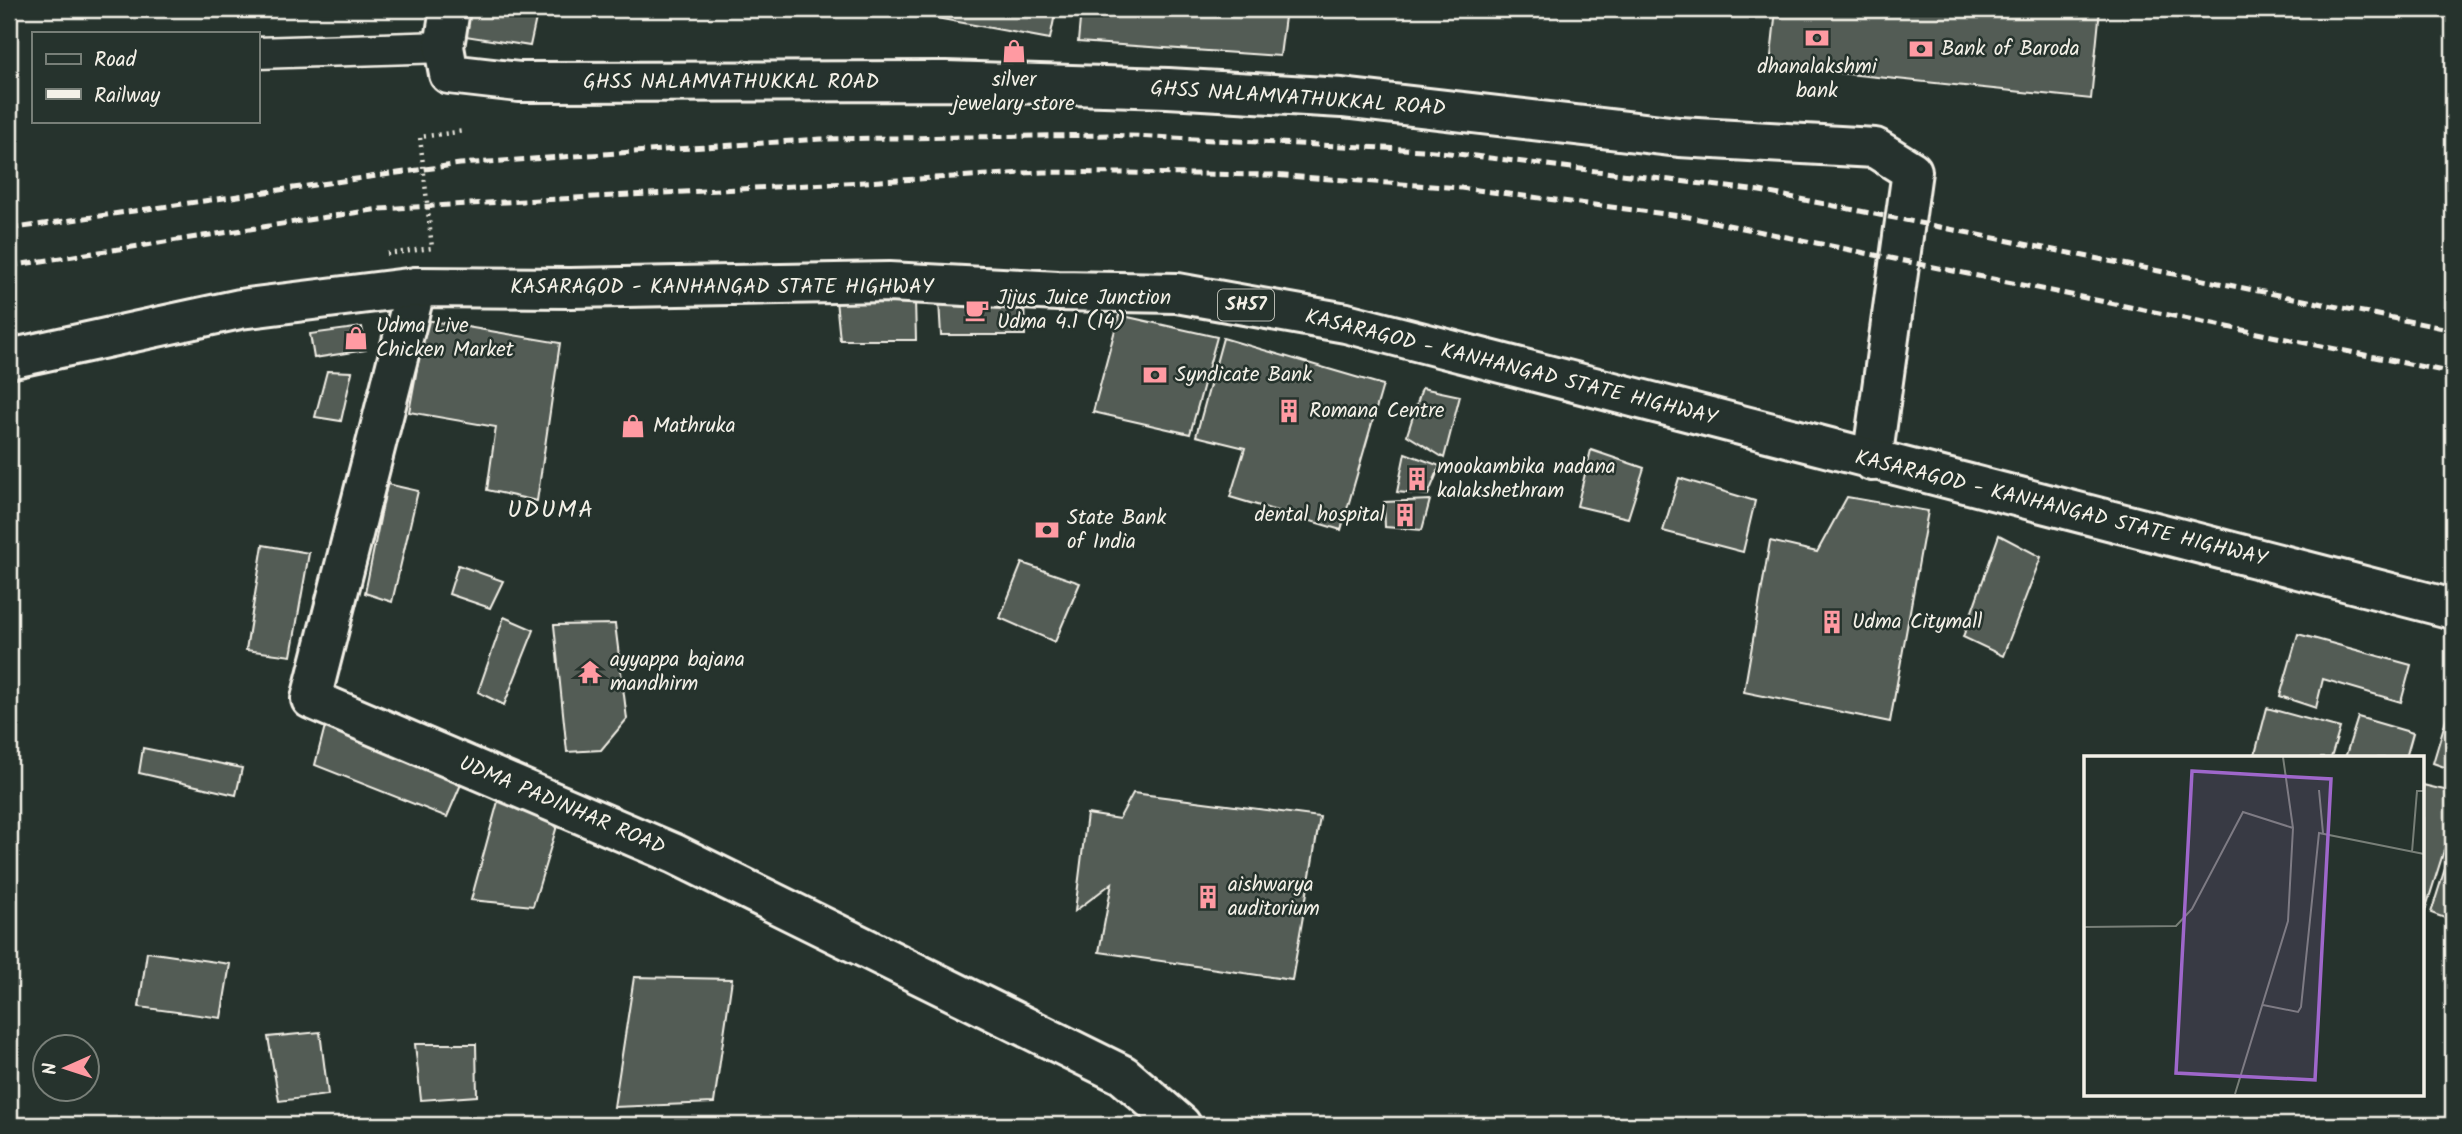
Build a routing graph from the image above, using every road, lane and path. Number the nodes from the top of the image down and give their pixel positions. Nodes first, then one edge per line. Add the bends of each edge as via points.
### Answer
1 (450, 9) edge
2 (444, 47) junction
3 (259, 53) edge
4 (466, 131) dead end
5 (387, 254) dead end
6 (416, 286) junction
7 (9, 359) edge
8 (1872, 461) junction
9 (2453, 609) edge
10 (1181, 1125) edge

1 - 2 main road
2 - 3 street
2 - 8 main road, GHSS NALAMVATHUKKAL ROAD via 449,74 519,82 835,80 1168,88 1342,98 1679,137 1875,148 1912,171
4 - 5 path, bridge via 420,137 432,248
6 - 7 main road, KASARAGOD - KANHANGAD STATE HIGHWAY / SH57 via 240,309
6 - 8 main road, KASARAGOD - KANHANGAD STATE HIGHWAY / SH57 via 890,282 1177,293 1346,323
6 - 10 main road, UDMA PADINHAR ROAD via 311,699 687,860 1123,1075
8 - 9 main road, KASARAGOD - KANHANGAD STATE HIGHWAY / SH57

